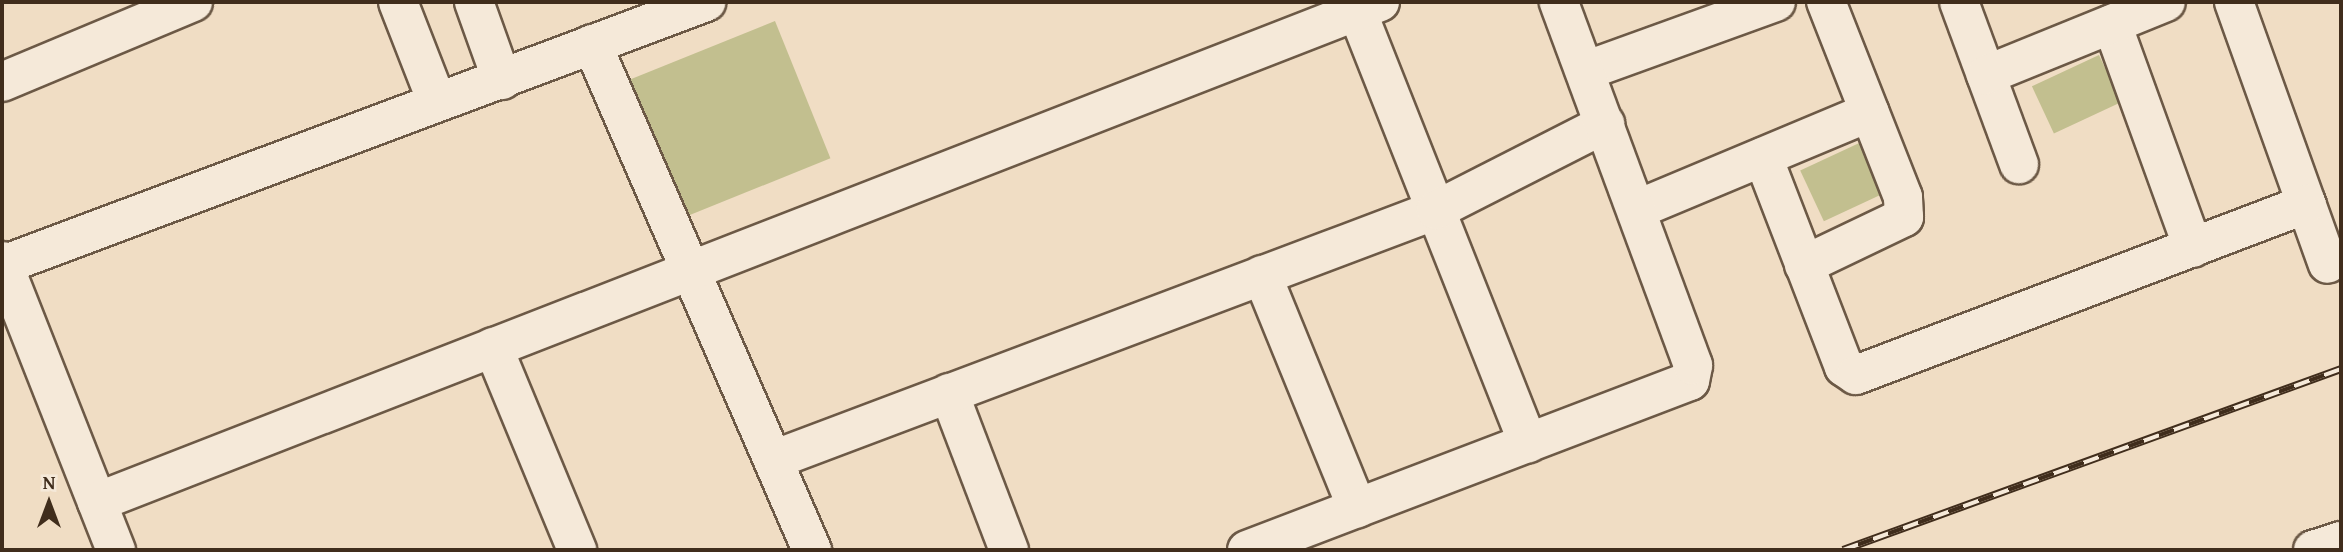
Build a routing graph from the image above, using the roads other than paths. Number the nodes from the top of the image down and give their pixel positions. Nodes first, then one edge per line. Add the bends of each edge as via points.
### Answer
1 (192, 2) edge
2 (398, 2) edge
3 (474, 2) edge
4 (706, 2) edge
5 (1559, 2) edge
6 (1826, 2) edge
7 (1959, 2) edge
8 (2166, 2) edge
9 (2234, 2) edge
10 (1764, 4) edge
11 (1369, 6) edge
12 (2112, 24) junction
13 (592, 44) junction
14 (1585, 71) junction
15 (1986, 75) junction
16 (502, 80) junction
17 (2, 82) edge
18 (438, 102) junction
19 (1870, 112) junction
20 (1605, 124) junction
21 (1763, 156) junction
22 (2019, 164) dead end
23 (2307, 204) junction
24 (1436, 209) junction
25 (1638, 209) junction
26 (2193, 248) junction
27 (3, 263) edge
28 (2328, 264) dead end
29 (1804, 265) junction
30 (693, 270) junction
31 (1262, 275) junction
32 (493, 347) junction
33 (949, 393) junction
34 (1528, 443) junction
35 (773, 460) junction
36 (97, 502) junction
37 (1357, 508) junction
38 (2341, 541) edge
39 (116, 550) edge
40 (577, 550) edge
41 (812, 550) edge
42 (1009, 550) edge
43 (1247, 550) edge
44 (2313, 550) edge

1 - 17 street
2 - 18 street
3 - 16 street
4 - 13 street
5 - 14 street
6 - 19 street
7 - 15 street
8 - 12 street
9 - 23 street
10 - 14 street
11 - 24 street
11 - 30 street
12 - 15 street
12 - 26 street
13 - 16 street
13 - 30 street
14 - 20 street
15 - 22 street
16 - 18 street
18 - 27 street
19 - 21 street
19 - 29 street via 1903,197 1904,217
20 - 24 street
20 - 25 street
21 - 25 street
21 - 29 street
23 - 26 street
23 - 28 street
24 - 31 street
24 - 34 street
25 - 34 street via 1693,374 1681,387
26 - 29 street via 1856,375 1844,367
27 - 36 street
30 - 32 street
30 - 35 street
31 - 33 street
31 - 37 street
32 - 36 street
32 - 40 street
33 - 35 street
33 - 42 street
34 - 37 street
35 - 41 street
36 - 39 street
37 - 43 street
38 - 44 street

